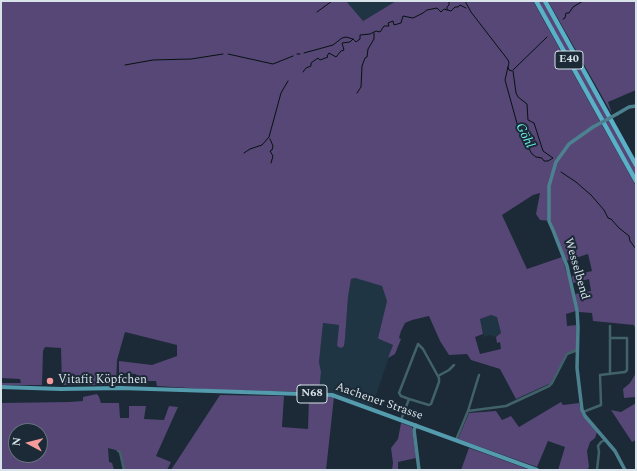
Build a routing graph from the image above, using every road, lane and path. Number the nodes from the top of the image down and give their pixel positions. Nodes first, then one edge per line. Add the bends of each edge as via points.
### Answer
1 (536, 1) edge
2 (545, 1) edge
3 (636, 106) edge
4 (636, 164) edge
5 (636, 181) edge
6 (610, 326) dead end
7 (610, 338) junction
8 (577, 350) junction
9 (454, 365) dead end
10 (610, 374) junction
11 (479, 375) dead end
12 (438, 376) junction
13 (1, 387) edge
14 (409, 399) junction
15 (468, 411) junction
16 (583, 412) junction
17 (401, 420) junction
18 (416, 425) junction
19 (456, 440) junction
20 (605, 440) junction
21 (118, 450) dead end
22 (124, 470) edge
23 (419, 470) edge
24 (537, 470) edge
25 (597, 470) edge
26 (625, 470) edge

1 - 5 highway, E40
2 - 4 highway, E40
3 - 8 street, Wesselbend, bridge via 629,107 575,138 564,150 554,169 549,190 549,221 567,266 577,310
6 - 7 street
7 - 10 street
7 - 10 street via 627,338 627,366 625,372
8 - 15 street via 567,354 549,386 506,406
8 - 16 street, Wesselbend
9 - 12 street
10 - 16 street via 600,375 601,405
11 - 15 street
12 - 14 street via 439,382 431,404
12 - 14 street via 423,349 417,345 399,393
13 - 17 main road, Aachener Strasse / N68 via 326,394
14 - 17 street
15 - 19 street
16 - 20 street, Wesselbend
17 - 18 main road, Aachener Strasse / N68
18 - 19 main road, Aachener Strasse / N68
18 - 23 street via 414,430
19 - 24 main road, Aachener Strasse / N68
20 - 25 street via 598,446
20 - 26 street, Wesselbend via 615,451
21 - 22 street

